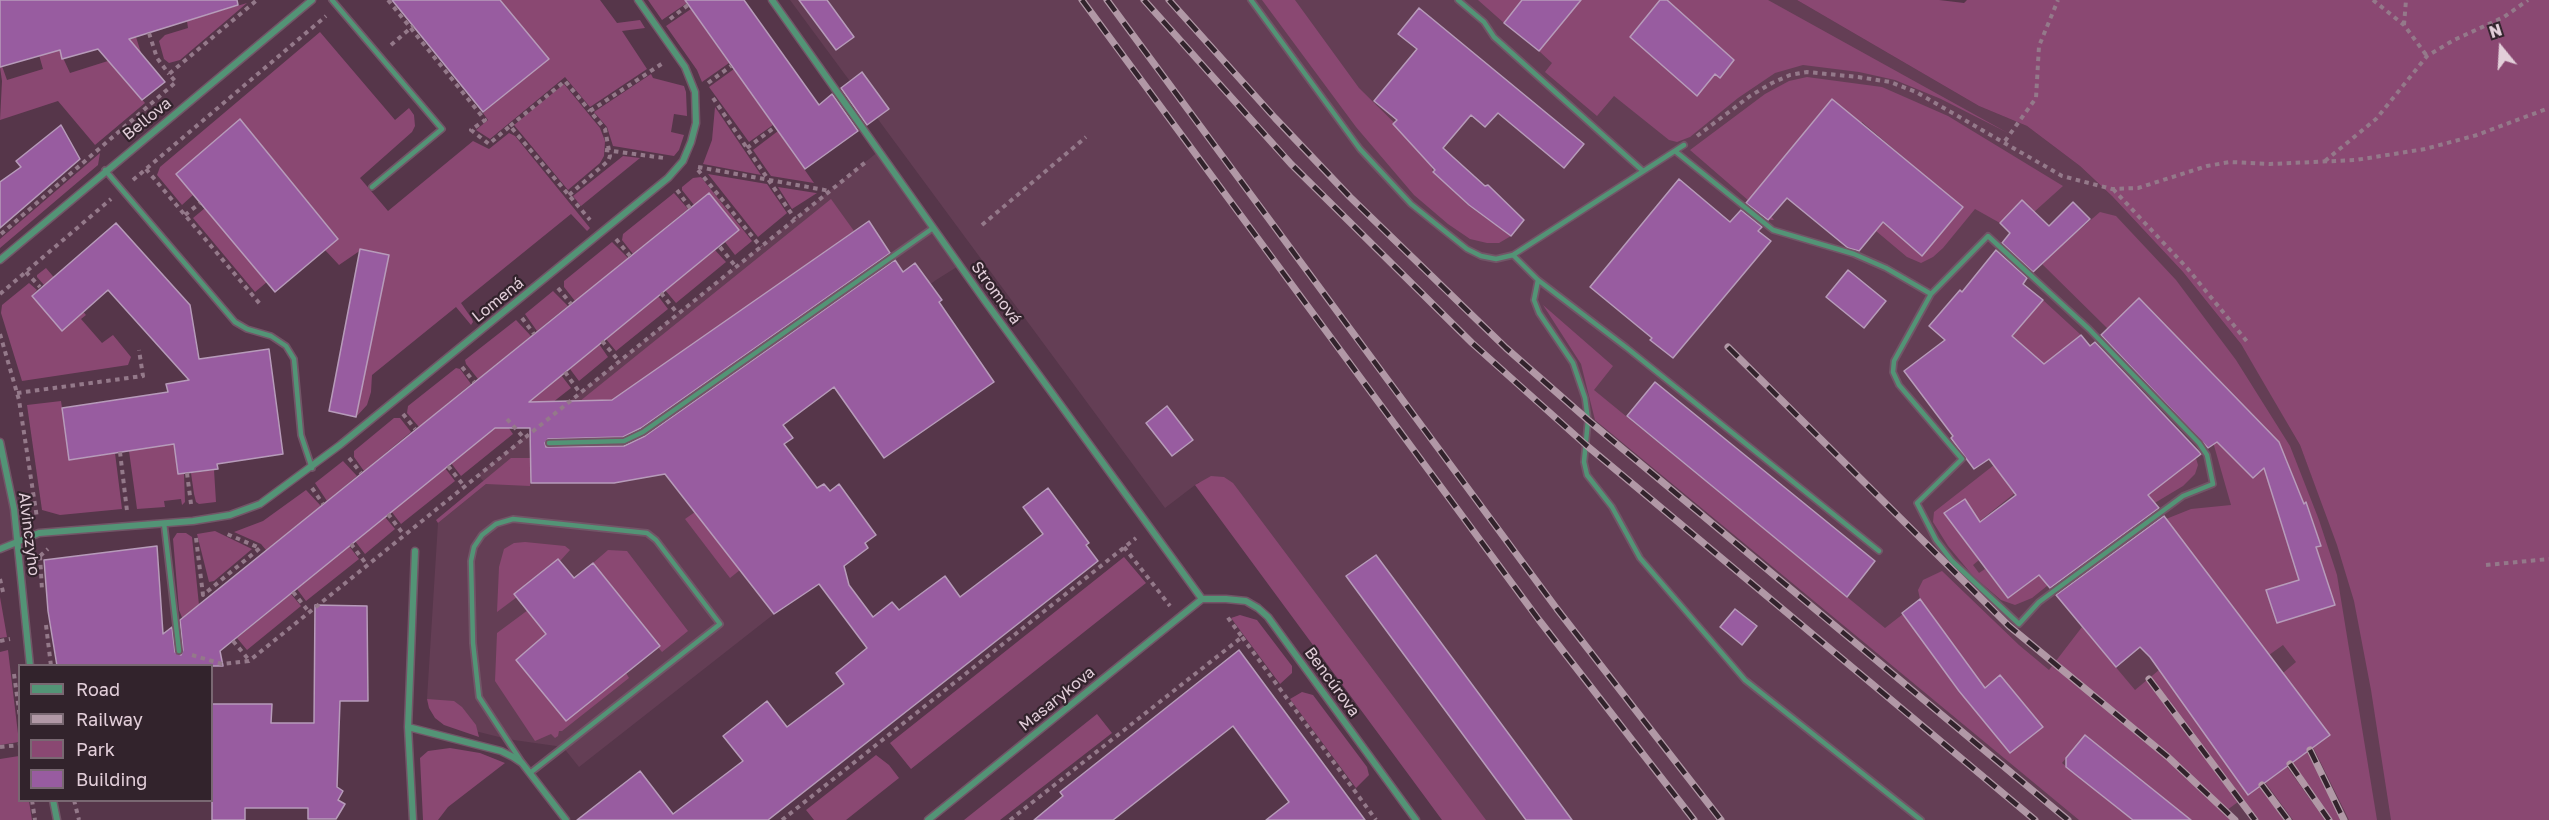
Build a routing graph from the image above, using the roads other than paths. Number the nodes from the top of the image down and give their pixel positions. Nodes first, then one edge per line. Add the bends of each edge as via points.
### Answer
1 (312, 0) edge
2 (332, 0) edge
3 (638, 0) edge
4 (772, 0) edge
5 (1251, 0) edge
6 (1458, 0) edge
7 (1684, 145) road end
8 (1675, 151) junction
9 (105, 170) junction
10 (1643, 171) junction
11 (372, 187) dead end
12 (933, 228) junction
13 (1513, 255) junction
14 (0, 260) edge
15 (1538, 280) junction
16 (1931, 294) junction
17 (0, 442) edge
18 (549, 443) dead end
19 (312, 468) junction
20 (164, 523) junction
21 (17, 542) junction
22 (0, 549) edge
23 (415, 550) dead end
24 (1879, 551) dead end
25 (1202, 599) junction
26 (179, 651) dead end
27 (30, 664) edge
28 (408, 727) junction
29 (522, 763) junction
30 (530, 773) junction
31 (52, 802) edge
32 (57, 820) edge
33 (413, 820) edge
34 (566, 820) edge
35 (928, 820) edge
36 (1416, 820) edge
37 (1921, 820) edge

1 - 9 street, Bellova
2 - 11 lane via 442,129
3 - 19 street, Lomená via 685,67 695,92 696,123 683,161 668,178
4 - 12 street, Stromová
5 - 13 lane via 1360,149 1411,204 1481,256 1496,259
6 - 10 lane
7 - 8 lane
8 - 10 lane
8 - 16 lane via 1773,230 1854,254
9 - 14 street, Bellova
9 - 19 lane via 235,322 286,346 294,359 302,435
10 - 13 lane
12 - 18 lane via 643,432 624,441
12 - 25 street, Stromová
13 - 15 lane
15 - 24 lane
15 - 37 lane via 1534,300 1539,313 1573,363 1585,398 1587,475 1612,507 1640,558 1745,680
16 - 16 lane via 1894,361 1893,372 1962,459 1917,503 1952,561 2019,624 2039,602 2183,496 2213,484 2207,455 2089,329 1988,236
17 - 21 street, Alvinczyho
19 - 20 street, Lomená via 260,504 230,515
20 - 21 street, Lomená via 39,533
20 - 26 lane
21 - 22 street, Lomená
21 - 27 street, Alvinczyho
23 - 28 street
25 - 35 street, Masarykova
25 - 36 street, Bencúrova via 1246,601 1268,617
28 - 29 street via 501,751
28 - 33 street
29 - 30 street
29 - 30 lane via 479,697 473,643 474,548 496,524 513,519 647,533 720,624
30 - 34 street
31 - 32 street

